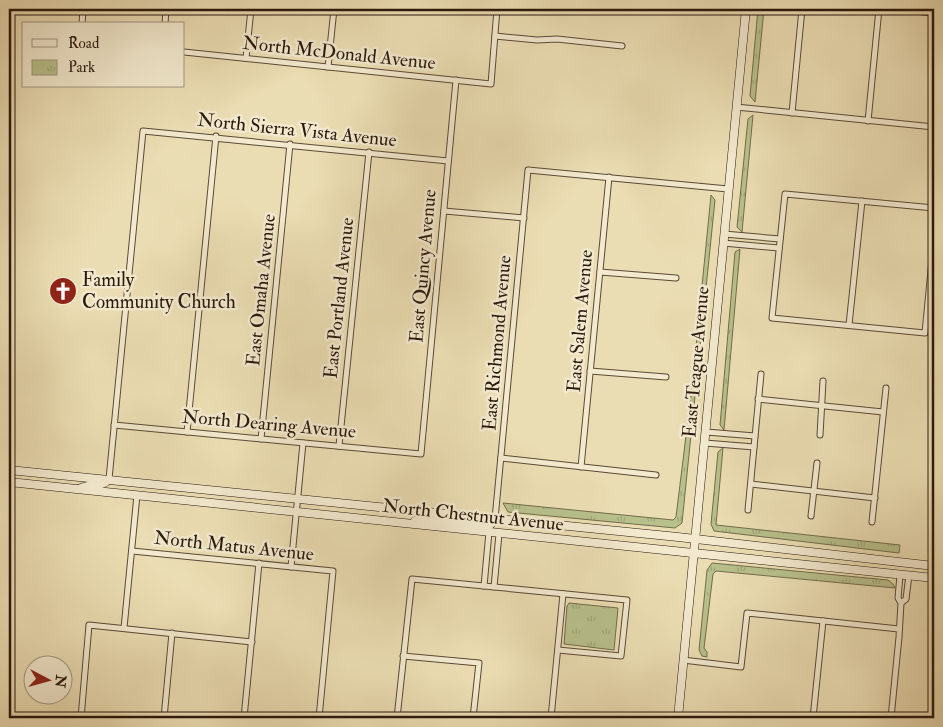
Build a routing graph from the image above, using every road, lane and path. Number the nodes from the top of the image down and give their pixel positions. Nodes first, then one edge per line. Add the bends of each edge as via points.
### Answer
1 (83, 9) edge
2 (166, 9) edge
3 (251, 9) edge
4 (334, 9) edge
5 (497, 9) edge
6 (746, 9) edge
7 (802, 9) edge
8 (879, 9) edge
9 (895, 9) edge
10 (934, 13) edge
11 (82, 22) edge
12 (165, 22) edge
13 (495, 36) junction
14 (622, 46) dead end
15 (185, 52) edge
16 (246, 58) junction
17 (328, 67) junction
18 (456, 80) junction
19 (736, 107) junction
20 (792, 113) junction
21 (868, 121) junction
22 (934, 127) edge
23 (216, 136) junction
24 (290, 144) junction
25 (369, 152) junction
26 (448, 161) junction
27 (609, 177) junction
28 (728, 189) junction
29 (862, 201) junction
30 (934, 208) edge
31 (444, 211) junction
32 (524, 218) junction
33 (724, 234) junction
34 (780, 239) junction
35 (934, 239) edge
36 (723, 243) junction
37 (779, 248) junction
38 (600, 272) junction
39 (676, 278) dead end
40 (849, 325) junction
41 (590, 371) junction
42 (760, 374) dead end
43 (666, 377) dead end
44 (824, 381) dead end
45 (886, 388) dead end
46 (758, 399) junction
47 (822, 405) junction
48 (883, 412) junction
49 (114, 425) junction
50 (187, 432) junction
51 (706, 432) junction
52 (735, 434) junction
53 (820, 435) dead end
54 (755, 436) junction
55 (261, 439) junction
56 (704, 442) junction
57 (302, 443) junction
58 (734, 445) junction
59 (339, 446) junction
60 (754, 447) junction
61 (421, 454) joint
62 (501, 458) junction
63 (817, 463) dead end
64 (581, 467) junction
65 (9, 470) edge
66 (656, 475) dead end
67 (109, 479) junction
68 (9, 482) edge
69 (751, 484) junction
70 (79, 489) junction
71 (814, 492) junction
72 (137, 495) junction
73 (297, 498) junction
74 (875, 498) junction
75 (934, 508) edge
76 (748, 510) dead end
77 (296, 513) junction
78 (811, 516) dead end
79 (934, 516) edge
80 (495, 519) junction
81 (872, 522) dead end
82 (393, 523) junction
83 (489, 532) junction
84 (499, 534) junction
85 (696, 539) junction
86 (132, 551) junction
87 (486, 554) junction
88 (694, 554) junction
89 (497, 556) junction
90 (259, 563) junction
91 (934, 566) edge
92 (291, 567) junction
93 (934, 570) edge
94 (904, 575) junction
95 (934, 578) edge
96 (484, 586) junction
97 (494, 587) junction
98 (563, 594) junction
99 (901, 604) junction
100 (823, 621) junction
101 (124, 628) junction
102 (900, 629) junction
103 (172, 633) junction
104 (252, 642) junction
105 (558, 650) junction
106 (403, 656) junction
107 (683, 660) junction
108 (81, 718) edge
109 (164, 718) edge
110 (244, 718) edge
111 (319, 718) edge
112 (397, 718) edge
113 (473, 718) edge
114 (551, 718) edge
115 (678, 718) edge
116 (813, 718) edge
117 (820, 718) edge
118 (891, 718) edge

1 - 11 street
2 - 12 street
3 - 16 street
4 - 17 street
5 - 13 street
6 - 19 main road, East Teague Avenue
7 - 20 street
8 - 21 street
9 - 10 street
13 - 14 street
13 - 18 street, North McDonald Avenue via 491,84
15 - 16 street, North McDonald Avenue
16 - 17 street, North McDonald Avenue
17 - 18 street, North McDonald Avenue
18 - 26 street, East Quincy Avenue
19 - 20 street
19 - 28 main road, East Teague Avenue
20 - 21 street
21 - 22 street
23 - 24 street, North Sierra Vista Avenue
23 - 49 street, North Sierra Vista Avenue via 143,131
23 - 50 street
24 - 25 street, North Sierra Vista Avenue
24 - 55 street, East Omaha Avenue
25 - 26 street, North Sierra Vista Avenue
25 - 59 street, East Portland Avenue
26 - 31 street, East Quincy Avenue
27 - 28 street
27 - 32 street, East Richmond Avenue via 528,170
27 - 38 street, East Salem Avenue
28 - 33 main road, East Teague Avenue
29 - 30 street
29 - 34 street via 785,194
29 - 40 street
31 - 32 street
31 - 61 street, East Quincy Avenue
32 - 62 street, East Richmond Avenue
33 - 34 street
33 - 36 main road, East Teague Avenue
34 - 37 street
35 - 40 street via 925,333
36 - 37 street
36 - 51 main road, East Teague Avenue
37 - 40 street via 772,318
38 - 39 street
38 - 41 street, East Salem Avenue
41 - 43 street
41 - 64 street, East Salem Avenue
42 - 46 street
44 - 47 street
45 - 48 street
46 - 47 street
46 - 54 street
47 - 48 street
47 - 53 street
48 - 74 street
49 - 50 street, North Dearing Avenue
49 - 67 street
50 - 55 street, North Dearing Avenue
51 - 52 street
51 - 56 main road, East Teague Avenue
52 - 54 street
52 - 58 street
54 - 60 street
55 - 57 street, North Dearing Avenue
56 - 58 street
56 - 85 main road, East Teague Avenue
57 - 59 street, North Dearing Avenue
57 - 73 street
58 - 60 street
59 - 61 street, North Dearing Avenue
60 - 69 street
62 - 64 street
62 - 80 street, East Richmond Avenue
63 - 71 street
64 - 66 street
65 - 67 main road, North Chestnut Avenue
67 - 70 main road
67 - 73 main road, North Chestnut Avenue
68 - 70 main road, North Chestnut Avenue
69 - 71 street
69 - 76 street
70 - 72 main road, North Chestnut Avenue
71 - 74 street
71 - 78 street
72 - 77 main road, North Chestnut Avenue
72 - 86 street
73 - 77 street
73 - 80 main road, North Chestnut Avenue
74 - 81 street
75 - 79 street
77 - 82 main road, North Chestnut Avenue
77 - 92 street
80 - 82 main road via 490,525 436,520
80 - 85 main road, North Chestnut Avenue
82 - 83 main road, North Chestnut Avenue
83 - 84 main road, North Chestnut Avenue
83 - 87 street
84 - 88 main road, North Chestnut Avenue
84 - 89 street
85 - 88 main road, East Teague Avenue
85 - 91 main road, North Chestnut Avenue
86 - 90 street, North Matus Avenue
86 - 101 street
87 - 89 street
87 - 96 street
88 - 94 main road, North Chestnut Avenue
88 - 107 main road, East Teague Avenue
89 - 97 street
90 - 92 street, North Matus Avenue
90 - 104 street
92 - 111 street, North Matus Avenue via 334,571
93 - 94 main road via 909,568
94 - 95 main road, North Chestnut Avenue
94 - 99 street via 898,598
94 - 99 street via 906,599
96 - 97 street
96 - 106 street via 412,579
97 - 98 street
98 - 105 street
98 - 105 street via 627,600 621,656
99 - 102 street
100 - 102 street
100 - 107 street via 746,613 741,666
100 - 116 street
101 - 103 street
101 - 108 street via 89,625
102 - 118 street
103 - 104 street
103 - 109 street
104 - 110 street
105 - 114 street
106 - 112 street
106 - 113 street via 479,663
107 - 115 main road, East Teague Avenue
116 - 117 street

